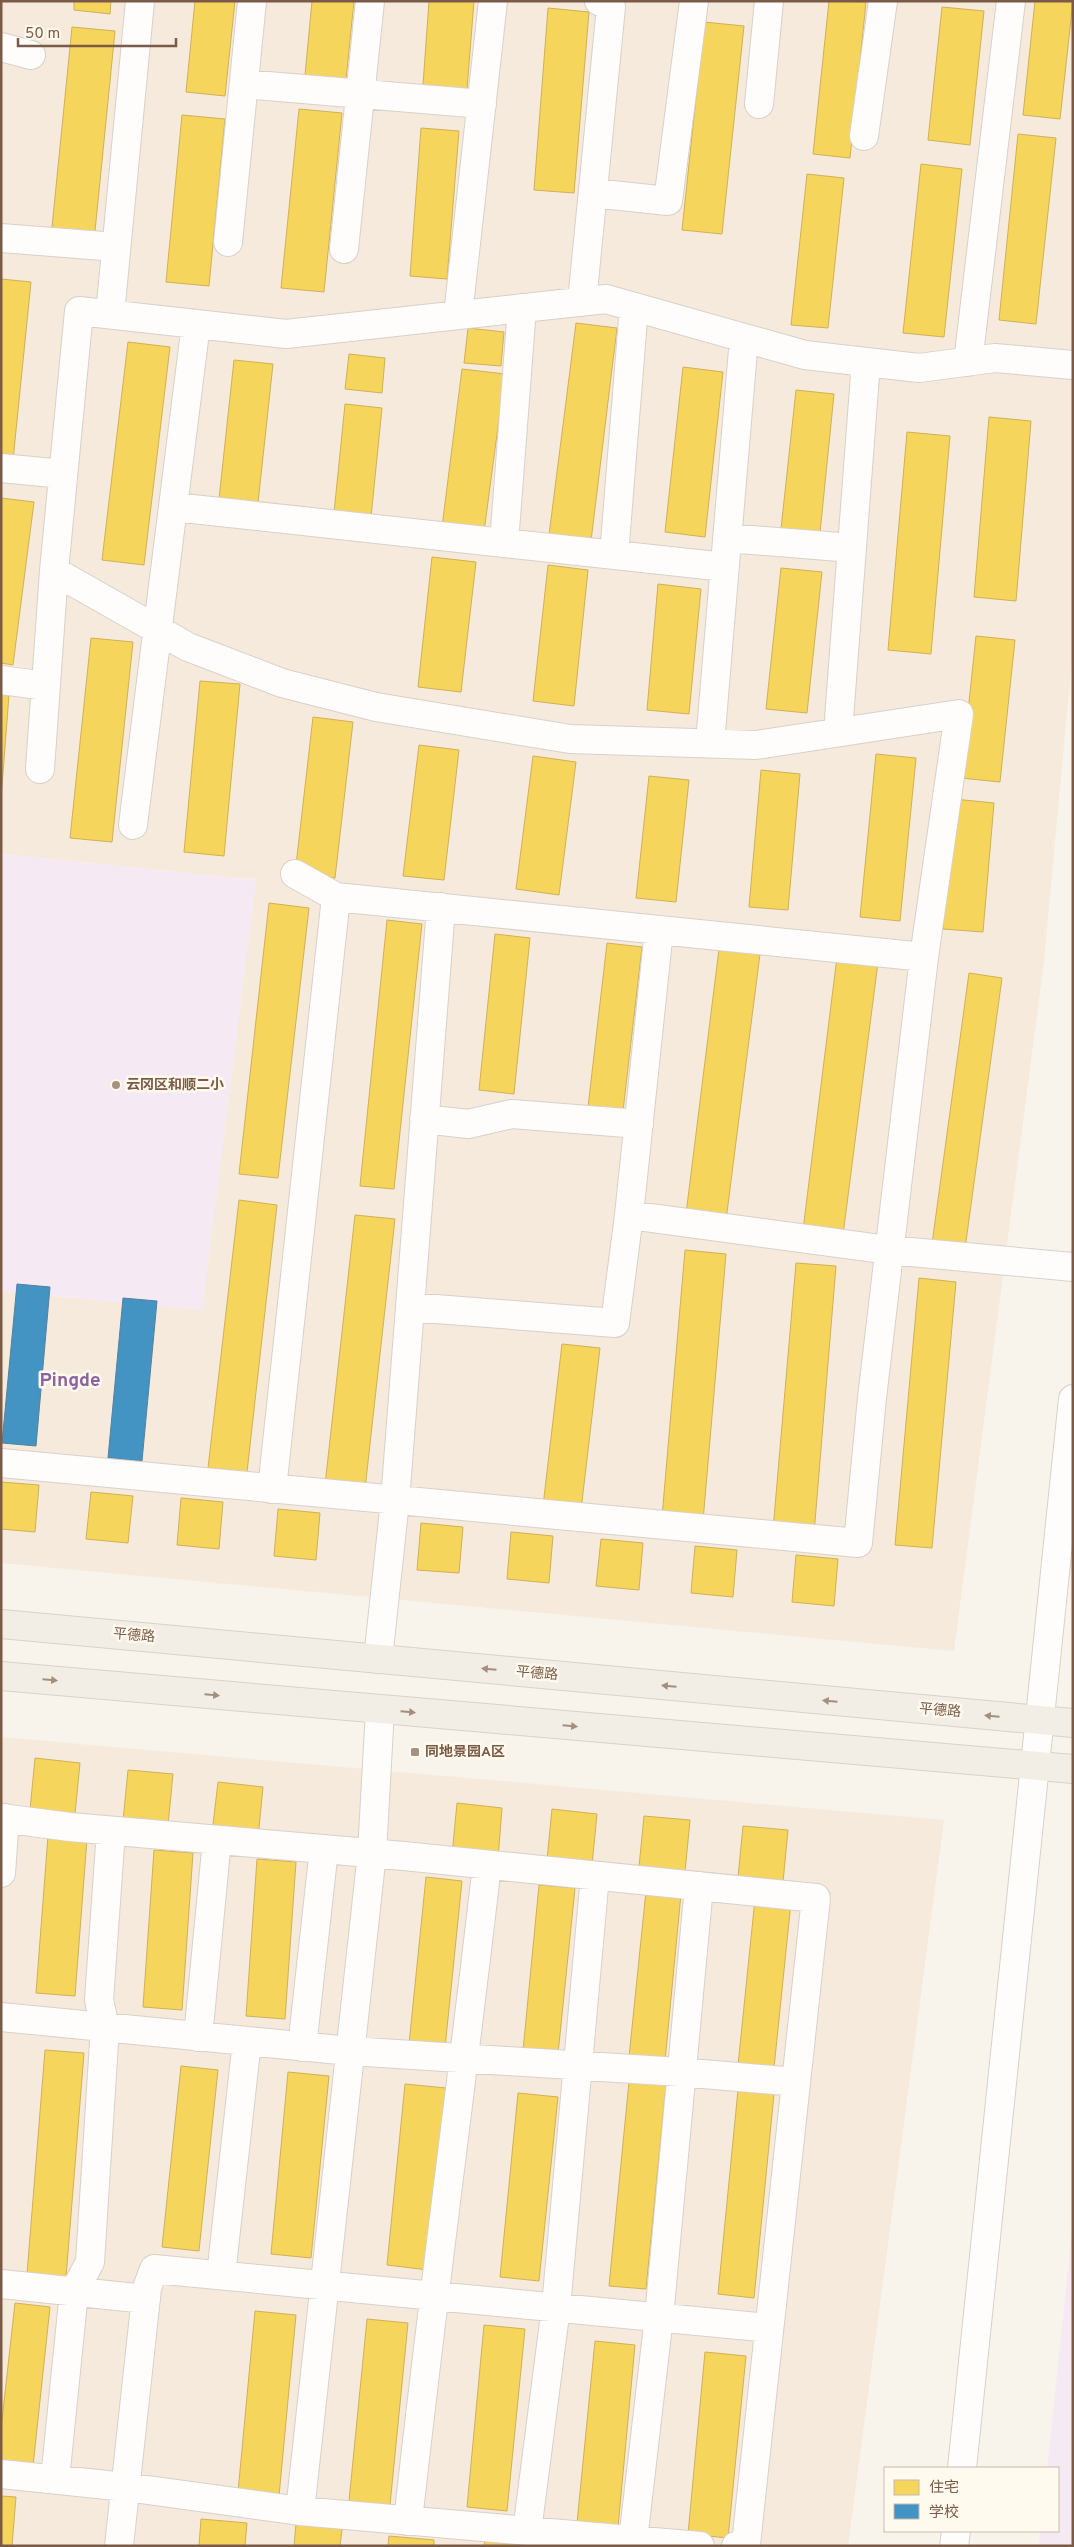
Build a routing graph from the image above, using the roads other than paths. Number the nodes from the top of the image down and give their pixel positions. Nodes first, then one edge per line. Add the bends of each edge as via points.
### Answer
1 (140, 1) edge
2 (252, 1) edge
3 (370, 1) edge
4 (493, 1) edge
5 (694, 1) edge
6 (769, 1) edge
7 (883, 1) edge
8 (1011, 1) edge
9 (607, 3) edge
10 (1, 47) edge
11 (31, 55) dead end
12 (244, 84) junction
13 (361, 93) junction
14 (482, 104) junction
15 (759, 104) dead end
16 (864, 136) dead end
17 (593, 193) junction
18 (1, 238) edge
19 (228, 242) dead end
20 (116, 246) junction
21 (344, 249) dead end
22 (582, 302) junction
23 (634, 307) junction
24 (522, 308) junction
25 (110, 314) junction
26 (458, 315) junction
27 (196, 324) junction
28 (744, 338) junction
29 (866, 362) junction
30 (968, 362) junction
31 (1073, 364) edge
32 (1, 468) edge
33 (63, 474) junction
34 (174, 507) junction
35 (727, 538) junction
36 (504, 543) junction
37 (852, 548) junction
38 (614, 555) junction
39 (725, 567) junction
40 (54, 571) junction
41 (157, 629) junction
42 (1, 680) edge
43 (46, 686) junction
44 (838, 732) junction
45 (710, 743) junction
46 (40, 769) dead end
47 (133, 825) dead end
48 (295, 874) dead end
49 (336, 897) junction
50 (441, 908) junction
51 (659, 930) junction
52 (924, 957) junction
53 (424, 1119) junction
54 (639, 1124) junction
55 (629, 1216) junction
56 (889, 1250) junction
57 (1073, 1267) edge
58 (410, 1307) junction
59 (1073, 1399) edge
60 (1, 1463) edge
61 (272, 1489) junction
62 (395, 1500) junction
63 (1, 1624) edge
64 (378, 1659) junction
65 (1, 1676) edge
66 (380, 1710) junction
67 (1041, 1720) junction
68 (1073, 1723) edge
69 (1036, 1765) junction
70 (1073, 1769) edge
71 (3, 1818) edge
72 (111, 1831) junction
73 (217, 1840) junction
74 (324, 1849) junction
75 (372, 1853) junction
76 (487, 1865) junction
77 (1, 1873) edge
78 (595, 1876) junction
79 (699, 1886) junction
80 (1, 2017) edge
81 (105, 2027) junction
82 (198, 2037) junction
83 (246, 2041) junction
84 (302, 2047) junction
85 (350, 2052) junction
86 (465, 2059) junction
87 (578, 2065) junction
88 (680, 2072) junction
89 (796, 2082) junction
90 (221, 2275) junction
91 (1, 2284) edge
92 (324, 2285) junction
93 (74, 2292) junction
94 (433, 2296) junction
95 (146, 2299) junction
96 (556, 2307) junction
97 (659, 2317) junction
98 (769, 2328) junction
99 (962, 2467) edge
100 (1, 2474) edge
101 (55, 2479) junction
102 (126, 2486) junction
103 (300, 2511) junction
104 (408, 2520) junction
105 (527, 2531) junction
106 (956, 2532) edge
107 (633, 2540) junction
108 (119, 2546) edge
109 (700, 2546) edge
110 (736, 2546) edge
111 (954, 2546) edge

1 - 20 street
2 - 12 street
3 - 13 street
4 - 14 street
5 - 17 street via 668,201
6 - 15 street
7 - 16 street
8 - 30 street
9 - 17 street
10 - 11 street
12 - 13 street
12 - 19 street
13 - 14 street
13 - 21 street
14 - 26 street
17 - 22 street
18 - 20 street
20 - 25 street
22 - 23 street via 606,299
22 - 24 street
23 - 28 street
23 - 38 street
24 - 26 street
24 - 36 street
25 - 27 street
25 - 33 street via 79,311
26 - 27 street via 286,334
27 - 34 street
28 - 29 street via 804,355
28 - 35 street
29 - 30 street via 919,368
29 - 37 street
30 - 31 street via 995,358
32 - 33 street
33 - 40 street
34 - 36 street
34 - 41 street
35 - 37 street
35 - 39 street
36 - 38 street
37 - 44 street
38 - 39 street
39 - 45 street
40 - 41 street
40 - 43 street
41 - 45 street via 188,647 282,683 376,707 570,739
41 - 47 street
42 - 43 street
43 - 46 street
44 - 45 street via 756,744
44 - 52 street via 959,714
48 - 49 street
49 - 50 street
49 - 61 street
50 - 51 street
50 - 53 street
51 - 52 street
51 - 54 street
52 - 56 street
53 - 54 street via 468,1124 512,1114
53 - 58 street
54 - 55 street
55 - 56 street
55 - 58 street via 615,1323
56 - 57 street
56 - 62 street via 858,1543
58 - 62 street
59 - 67 street
60 - 61 street
61 - 62 street
62 - 64 street
63 - 64 main road, 平德路
67 -> 64 main road, 平德路
65 -> 66 main road
66 -> 69 main road
66 - 75 street
67 - 68 main road, 平德路
67 - 69 street
69 - 70 main road
69 - 99 street
71 - 72 street
71 - 77 street
72 - 73 street
72 - 81 street via 99,2000
73 - 74 street
73 - 82 street
74 - 75 street
74 - 84 street
75 - 76 street
75 - 85 street
76 - 78 street
76 - 86 street
78 - 79 street
78 - 87 street
79 - 88 street
79 - 89 street via 816,1898
80 - 81 street
81 - 82 street
81 - 93 street via 90,2262
82 - 83 street
83 - 84 street
83 - 90 street
84 - 85 street
85 - 86 street
85 - 92 street
86 - 87 street
86 - 94 street
87 - 88 street
87 - 96 street
88 - 89 street
88 - 97 street
89 - 98 street
90 - 92 street
90 - 95 street via 154,2269
91 - 93 street
92 - 94 street
92 - 103 street
93 - 95 street
93 - 101 street
94 - 96 street
94 - 104 street
95 - 102 street
96 - 97 street
96 - 105 street
97 - 98 street
97 - 107 street
98 - 110 street via 746,2544
100 - 101 street
101 - 102 street
102 - 103 street
102 - 108 street
103 - 104 street
104 - 105 street
105 - 107 street
106 - 111 street
107 - 109 street

